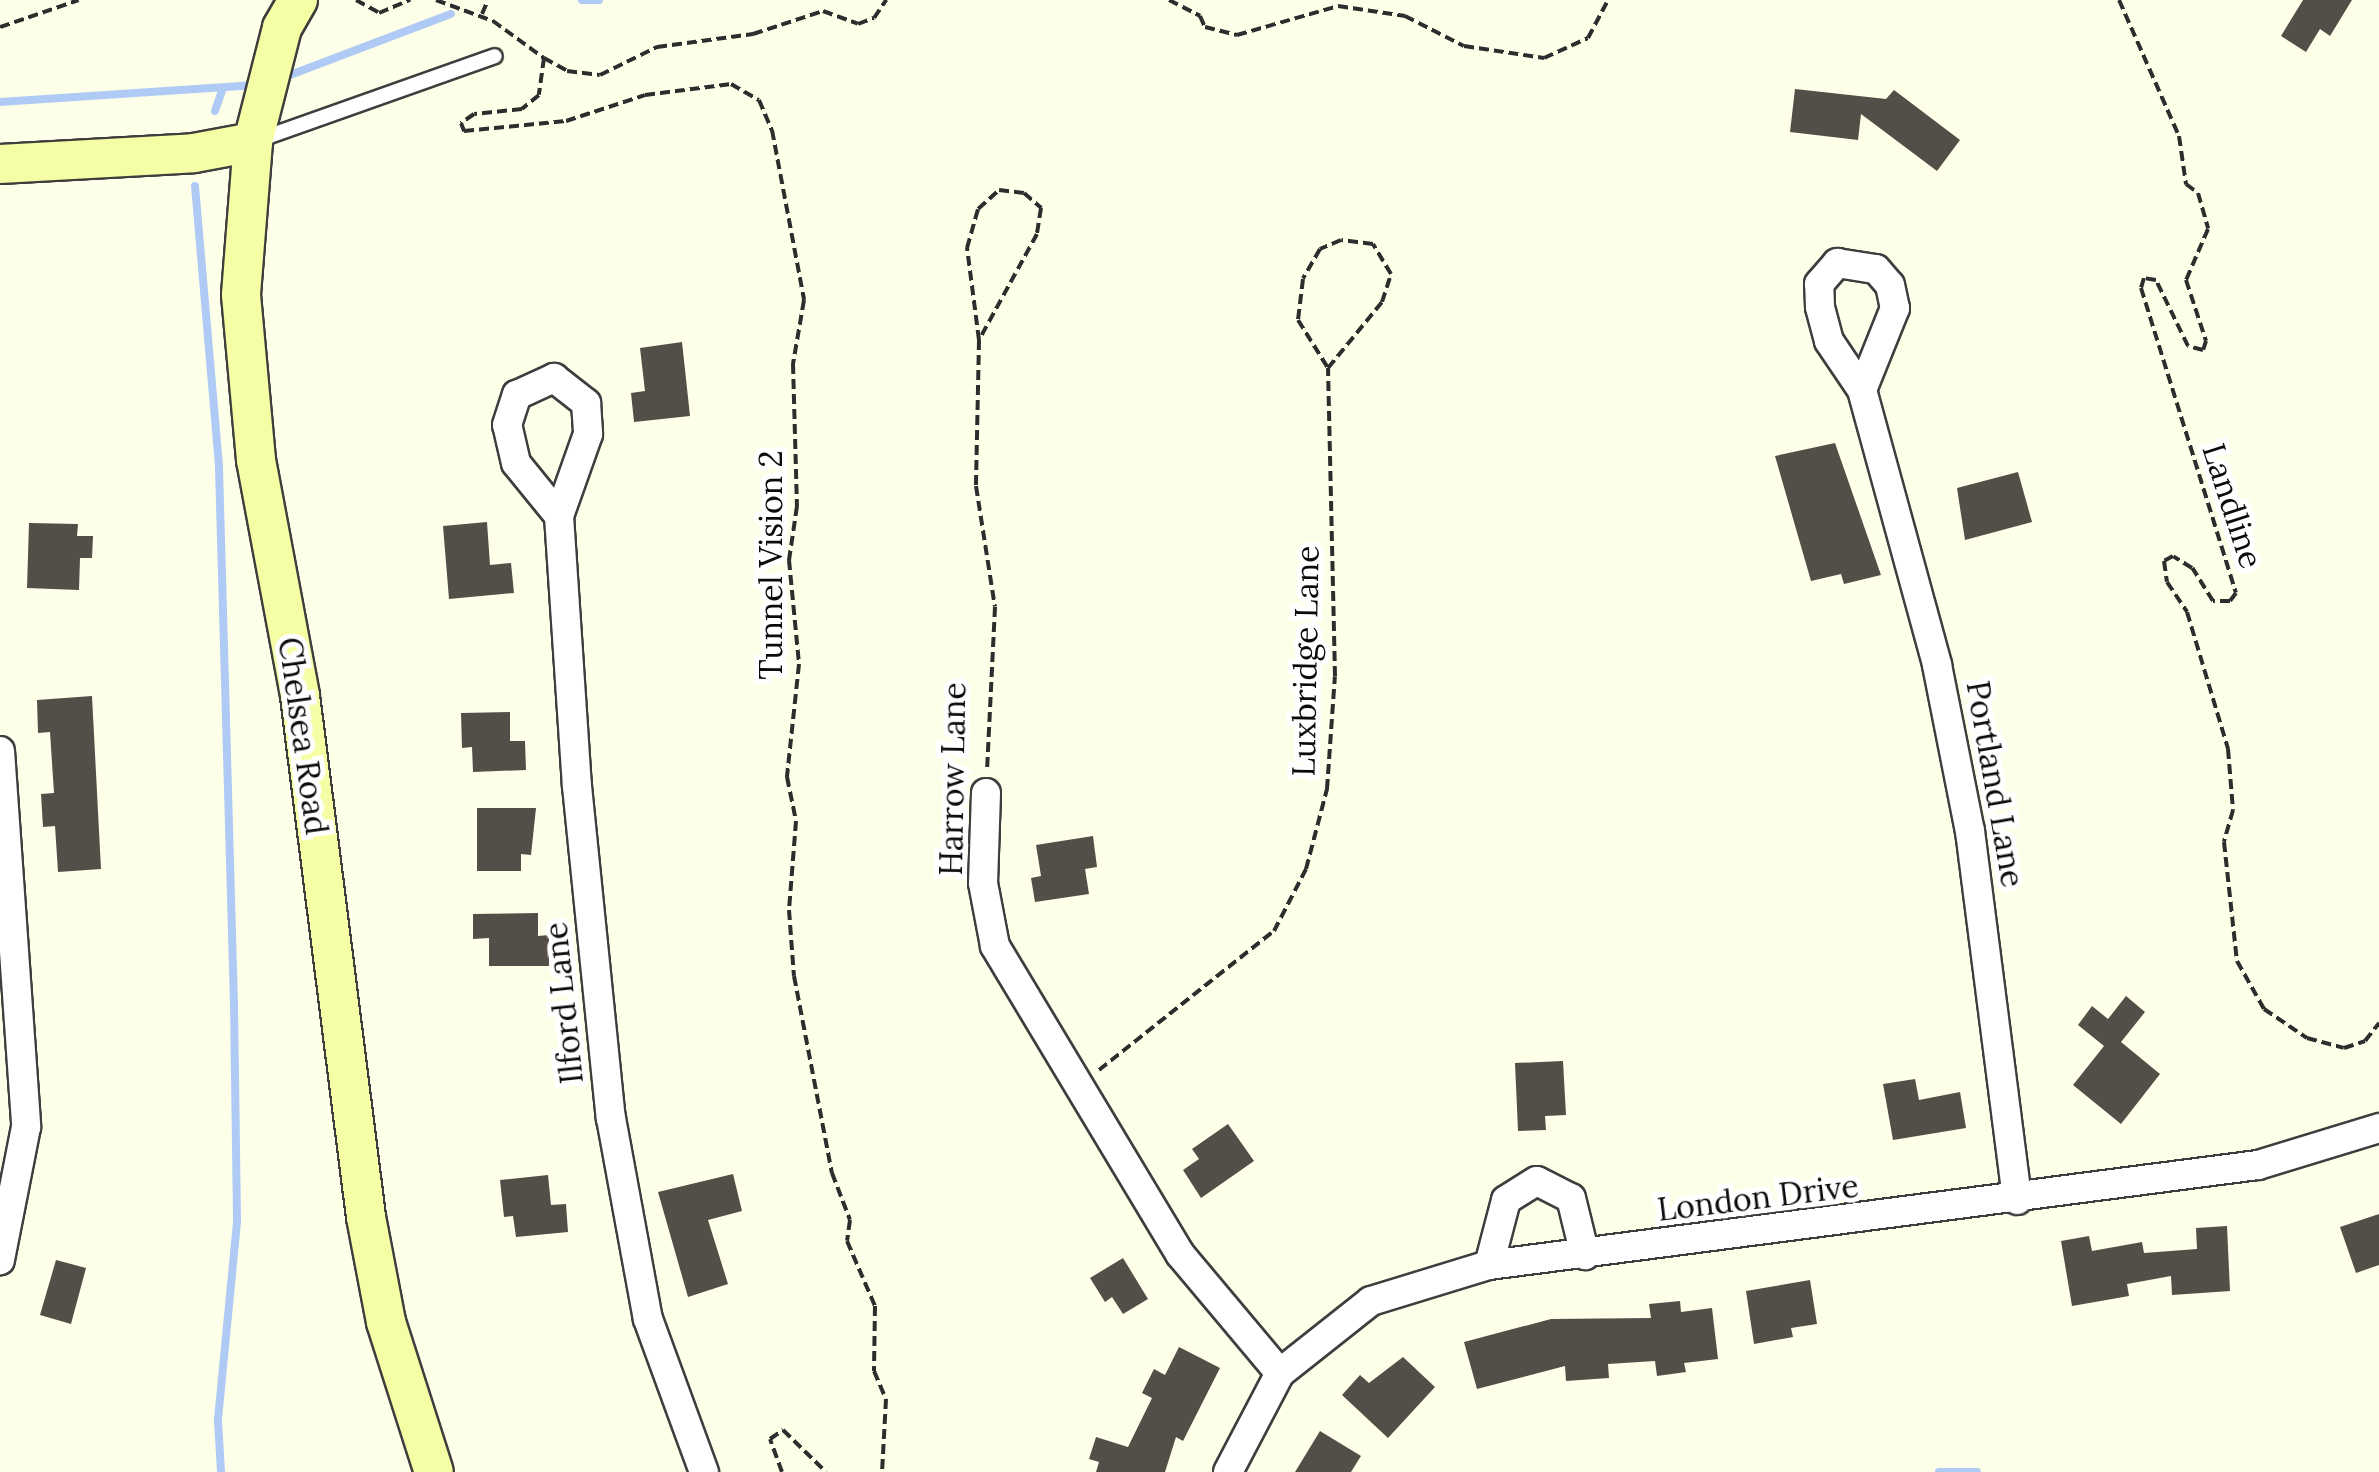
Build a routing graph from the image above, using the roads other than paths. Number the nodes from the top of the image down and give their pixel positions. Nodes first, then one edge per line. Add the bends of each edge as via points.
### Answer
1 (298, 0) edge
2 (495, 56) dead end
3 (253, 142) junction
4 (0, 164) edge
5 (1862, 390) dead end
6 (559, 516) dead end
7 (0, 751) edge
8 (986, 793) road end
9 (8, 978) edge
10 (12, 1065) edge
11 (2379, 1128) edge
12 (2018, 1200) junction
13 (1585, 1255) junction
14 (0, 1260) edge
15 (1489, 1265) junction
16 (1280, 1372) junction
17 (434, 1472) edge
18 (704, 1472) edge
19 (1228, 1472) edge

1 - 3 street, Chelsea Road via 282,28
2 - 3 lane
3 - 4 street via 194,153
3 - 17 street, Chelsea Road via 240,295 256,460 300,696 366,1218 386,1322
5 - 12 street, Portland Lane via 1938,666 1970,832
6 - 18 street, Ilford Lane via 577,786 611,1118 648,1319
7 - 9 street
8 - 16 street, Harrow Lane via 983,883 995,946 1180,1254
9 - 10 street
10 - 14 street via 26,1128
11 - 12 street, London Drive via 2258,1165
12 - 13 street, London Drive
13 - 15 street, London Drive
13 - 15 street via 1571,1198 1537,1182 1506,1200
15 - 16 street, London Drive via 1371,1300
16 - 19 street, London Drive

